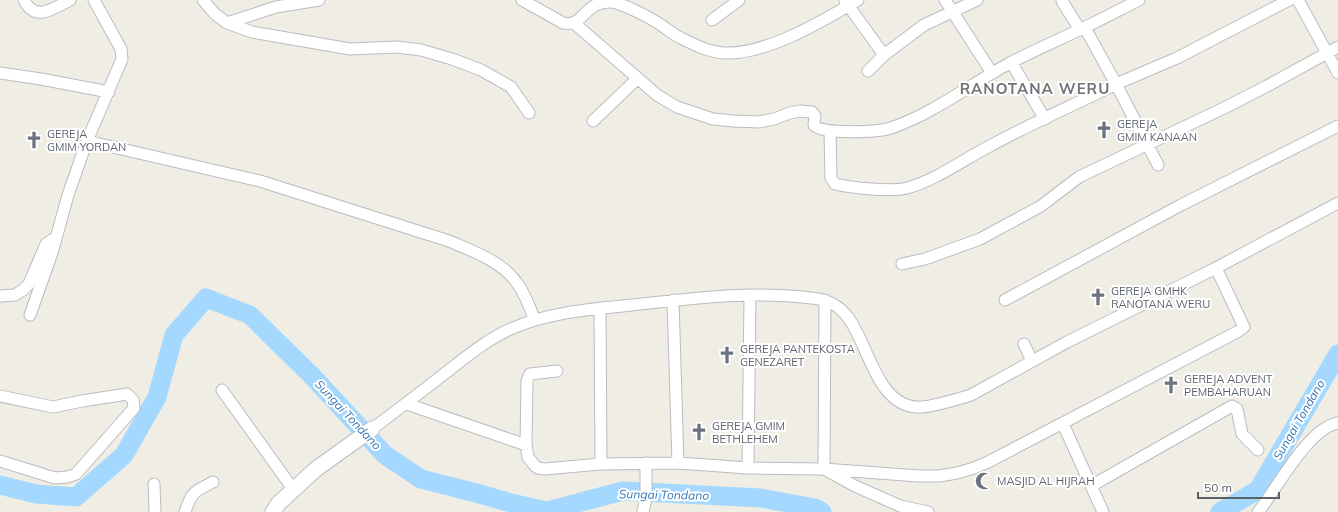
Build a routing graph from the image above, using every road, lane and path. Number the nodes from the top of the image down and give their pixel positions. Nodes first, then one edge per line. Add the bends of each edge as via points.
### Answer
1 (24, 0) edge
2 (70, 0) edge
3 (94, 0) edge
4 (204, 0) edge
5 (319, 0) edge
6 (522, 0) edge
7 (739, 0) edge
8 (945, 0) edge
9 (977, 0) edge
10 (1139, 0) edge
11 (1289, 0) edge
12 (1298, 0) edge
13 (1062, 1) edge
14 (621, 2) edge
15 (850, 2) edge
16 (952, 11) junction
17 (712, 20) dead end
18 (227, 23) junction
19 (574, 23) junction
20 (1083, 29) junction
21 (1338, 48) edge
22 (1328, 53) junction
23 (884, 56) junction
24 (1012, 62) junction
25 (868, 71) dead end
26 (1338, 72) edge
27 (0, 73) edge
28 (992, 73) junction
29 (638, 78) junction
30 (1116, 84) junction
31 (109, 92) junction
32 (529, 113) dead end
33 (1044, 119) junction
34 (593, 121) dead end
35 (1338, 126) edge
36 (830, 131) junction
37 (87, 141) junction
38 (1147, 145) junction
39 (1158, 165) dead end
40 (1338, 203) edge
41 (56, 236) junction
42 (902, 264) dead end
43 (1216, 268) junction
44 (750, 295) junction
45 (0, 296) edge
46 (673, 300) junction
47 (825, 300) junction
48 (1005, 300) dead end
49 (600, 308) junction
50 (30, 315) dead end
51 (534, 319) junction
52 (1024, 344) dead end
53 (1032, 361) junction
54 (557, 372) dead end
55 (222, 390) dead end
56 (0, 396) edge
57 (407, 404) junction
58 (1338, 423) edge
59 (1063, 424) junction
60 (372, 429) joint
61 (526, 445) junction
62 (1258, 450) dead end
63 (0, 462) edge
64 (678, 463) junction
65 (601, 464) junction
66 (646, 464) junction
67 (748, 468) junction
68 (824, 469) junction
69 (213, 482) dead end
70 (154, 484) dead end
71 (1091, 486) junction
72 (293, 489) junction
73 (899, 509) edge
74 (155, 512) edge
75 (185, 512) edge
76 (273, 512) edge
77 (643, 512) edge
78 (928, 512) edge
79 (1103, 512) edge
80 (1258, 512) edge

1 - 2 street via 32,11 39,13
3 - 31 street via 121,49 122,60
4 - 18 street via 215,14
5 - 18 street via 276,7
6 - 19 street via 563,23
7 - 17 street
8 - 16 street
9 - 16 street
10 - 20 street
11 - 30 street via 1177,58
12 - 22 street
13 - 20 street
14 - 15 street via 704,49 724,53 748,51 789,38
14 - 19 street via 600,1
15 - 23 street
16 - 23 street via 924,25
16 - 28 street
18 - 32 street via 252,32 308,43 350,49 397,47 421,50 452,59 481,70 511,87
19 - 29 street
20 - 24 street
20 - 30 street
21 - 22 street
22 - 26 street
22 - 38 street
23 - 25 street
24 - 28 street
24 - 33 street
27 - 31 street
28 - 36 street via 915,118 889,128
29 - 34 street
29 - 36 street via 657,95 677,107 712,119 759,122 800,111 810,112 814,114 815,127
30 - 33 street
30 - 38 street
31 - 37 street
33 - 36 street via 1013,133 923,183 892,190 838,185 833,182 830,178
35 - 48 street via 1181,205
37 - 41 street
37 - 51 street via 260,181 449,241 502,267 517,282
38 - 39 street
38 - 42 street via 1079,177 1041,206 980,240
40 - 43 street
41 - 45 street via 46,244 30,284 15,294
41 - 50 street
43 - 53 street
43 - 59 street via 1244,327 1232,336
44 - 46 street
44 - 47 street via 783,295
44 - 67 street
46 - 49 street
46 - 64 street
47 - 53 street via 846,315 853,325 882,385 898,401 916,407 971,395
47 - 68 street
49 - 51 street
49 - 65 street
51 - 57 street via 487,341
52 - 53 street
54 - 61 street via 533,373 528,376
55 - 72 street
56 - 63 street via 53,407 127,394 133,400 134,408 76,474 55,478
57 - 60 street
57 - 61 street
58 - 80 street via 1330,424 1311,440
59 - 68 street via 988,462 957,473 919,476
59 - 71 street
60 - 72 street via 316,469
61 - 65 street via 528,457 538,468 561,469
62 - 71 street via 1242,434 1237,409 1232,406
64 - 66 street
64 - 67 street
65 - 66 street
66 - 77 street via 646,498
67 - 68 street
68 - 73 street
69 - 75 street via 194,493
70 - 74 street
71 - 79 street
72 - 76 street
73 - 78 street

